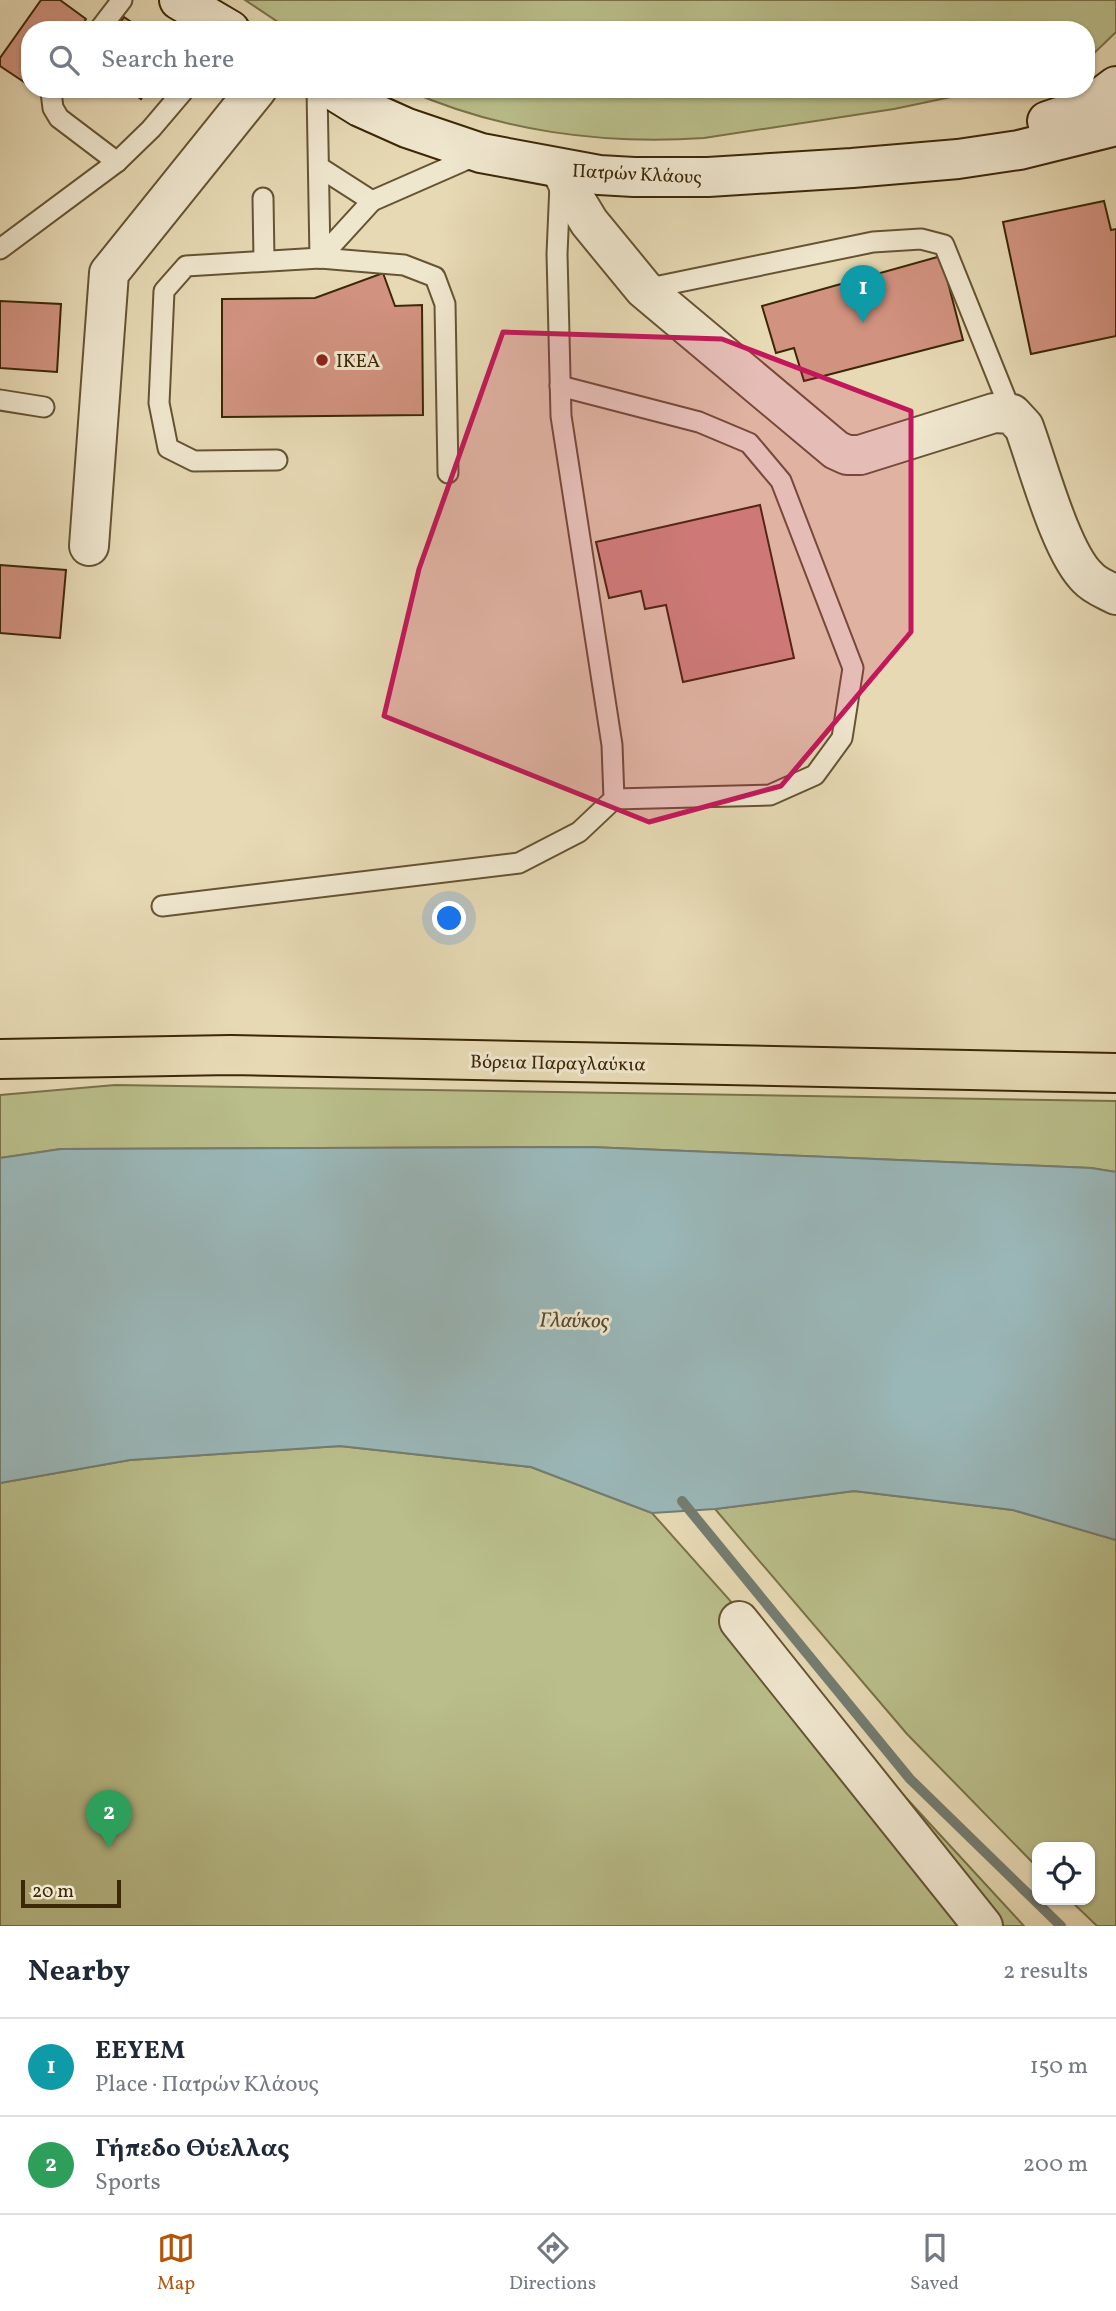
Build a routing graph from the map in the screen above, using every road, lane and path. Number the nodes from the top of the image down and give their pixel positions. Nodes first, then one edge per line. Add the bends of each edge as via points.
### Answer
1 (122, 0) edge
2 (179, 0) edge
3 (106, 21) edge
4 (214, 21) edge
5 (1116, 86) edge
6 (52, 98) edge
7 (177, 98) edge
8 (250, 98) edge
9 (317, 98) edge
10 (346, 98) edge
11 (1116, 126) edge
12 (481, 153) junction
13 (958, 159) junction
14 (117, 162) junction
15 (319, 167) junction
16 (561, 169) junction
17 (262, 198) dead end
18 (372, 201) junction
19 (0, 249) edge
20 (320, 258) junction
21 (264, 260) junction
22 (644, 289) junction
23 (560, 386) junction
24 (0, 400) edge
25 (44, 407) dead end
26 (1012, 414) junction
27 (277, 460) dead end
28 (448, 473) dead end
29 (89, 547) dead end
30 (1116, 595) edge
31 (614, 799) junction
32 (162, 906) dead end
33 (0, 1059) edge
34 (1116, 1073) edge
35 (739, 1621) dead end
36 (983, 1926) edge

1 - 3 lane
2 - 4 street
5 - 13 street via 1088,107 999,136
6 - 14 lane via 59,118
7 - 14 lane
8 - 29 street via 109,273
9 - 15 lane
10 - 12 street, Πατρών Κλάους via 407,128
11 - 13 street, Πατρών Κλάους via 1019,150
12 - 16 street, Πατρών Κλάους
12 - 18 lane
13 - 16 street, Πατρών Κλάους via 708,177 599,175
14 - 19 lane
15 - 18 lane
15 - 20 lane
16 - 22 street via 589,222
16 - 23 lane via 557,254
17 - 21 lane
18 - 20 lane
20 - 21 lane
20 - 28 lane via 404,265 435,277 445,304
21 - 27 lane via 186,266 164,291 159,403 168,448 194,461
22 - 26 street via 847,455 860,455 994,413
22 - 26 lane via 873,242 921,239 944,245
23 - 31 lane via 612,745
23 - 31 lane via 699,422 749,443 781,481 853,668 842,738 815,775 770,795
24 - 25 lane
26 - 30 street via 1024,427 1076,565 1090,580
31 - 32 lane via 579,832 519,863
33 - 34 main road, Βόρεια Παραγλαύκια via 231,1055
35 - 36 street

